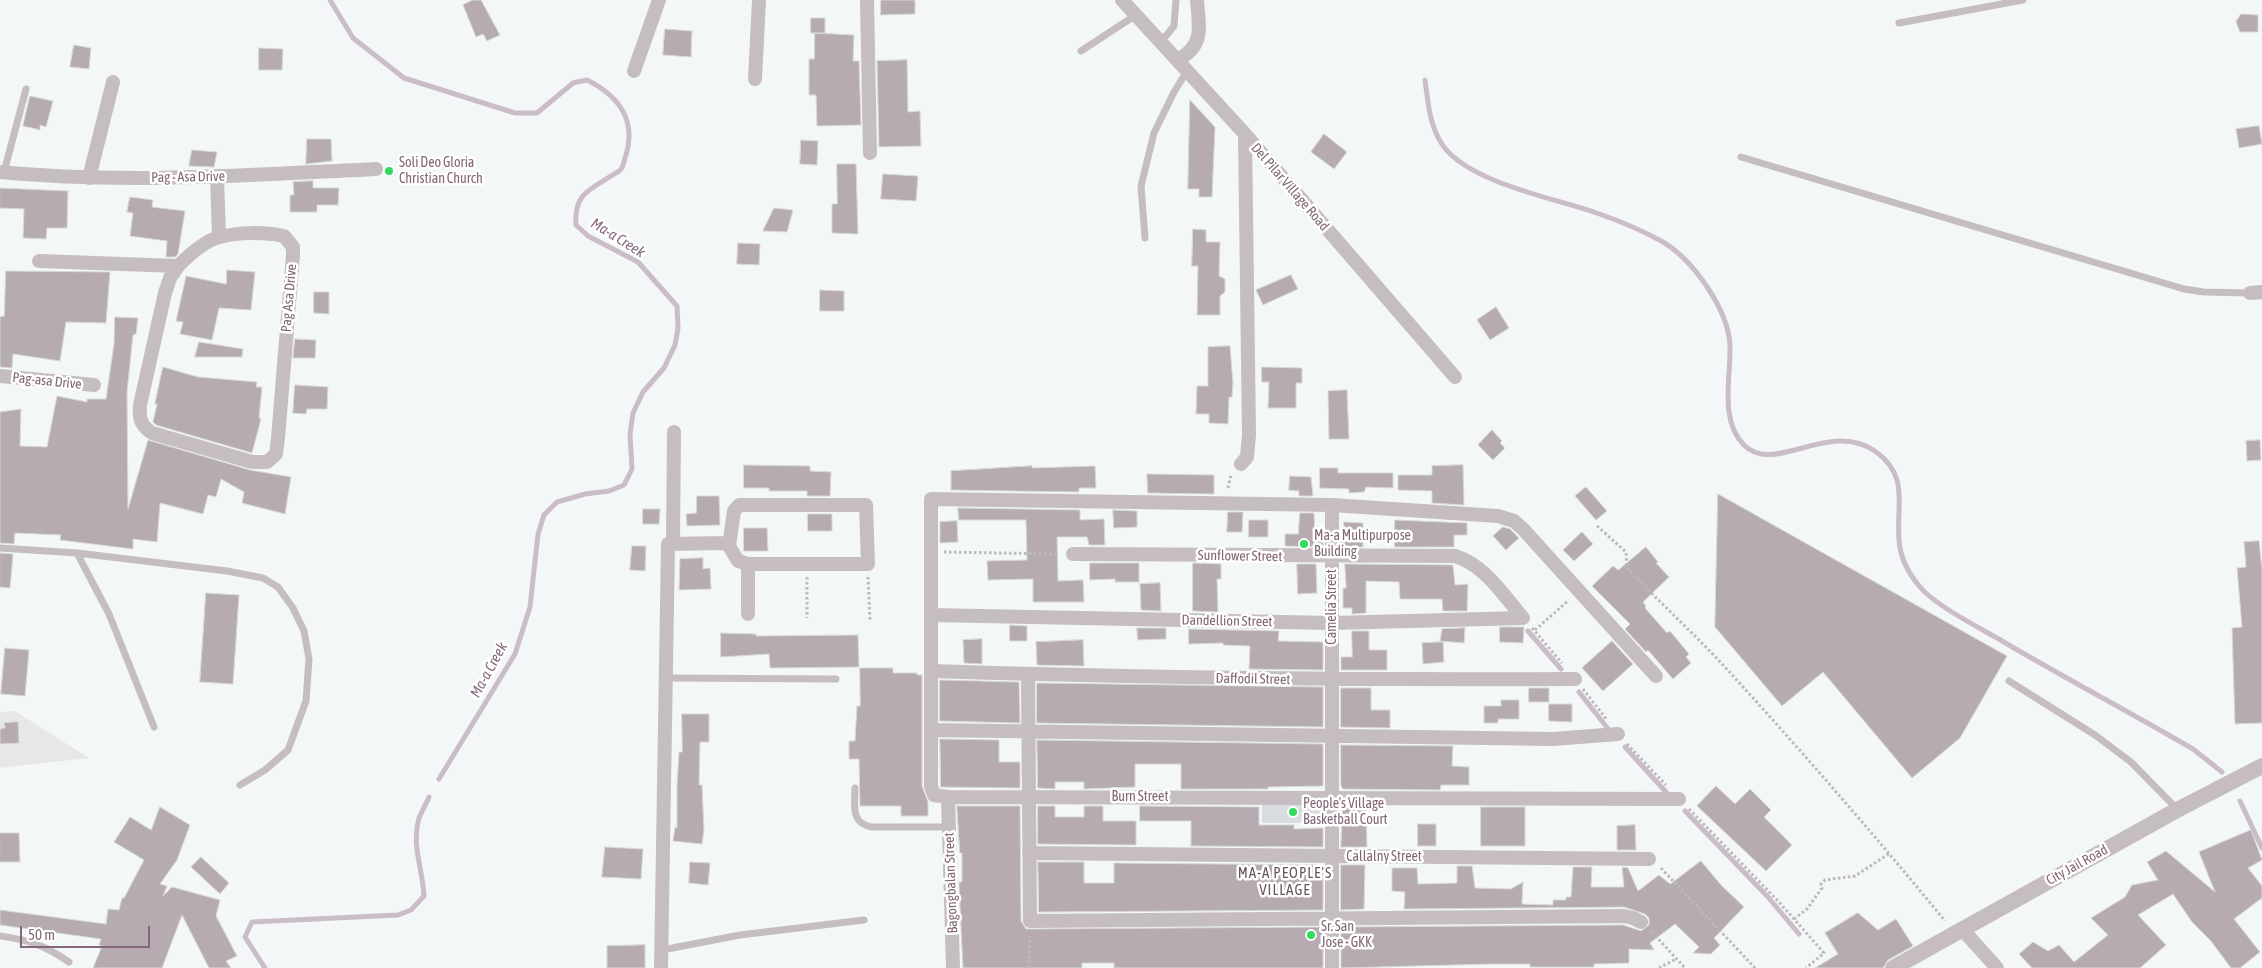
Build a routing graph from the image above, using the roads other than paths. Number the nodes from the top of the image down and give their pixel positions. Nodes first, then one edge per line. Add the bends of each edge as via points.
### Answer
1 (659, 0) edge
2 (759, 0) edge
3 (866, 0) edge
4 (1122, 0) edge
5 (1176, 0) edge
6 (1197, 0) edge
7 (2023, 0) edge
8 (1136, 15) junction
9 (1899, 23) dead end
10 (1161, 42) junction
11 (1081, 51) dead end
12 (1178, 60) junction
13 (634, 71) dead end
14 (1187, 71) junction
15 (755, 79) dead end
16 (113, 82) dead end
17 (26, 89) dead end
18 (1245, 134) junction
19 (870, 153) dead end
20 (1741, 156) dead end
21 (376, 170) dead end
22 (2, 172) edge
23 (217, 177) junction
24 (89, 178) junction
25 (219, 237) junction
26 (1145, 238) dead end
27 (39, 261) dead end
28 (178, 266) junction
29 (2256, 292) edge
30 (0, 376) edge
31 (1454, 376) dead end
32 (94, 386) dead end
33 (674, 432) dead end
34 (1241, 464) road end
35 (1332, 505) junction
36 (673, 543) junction
37 (729, 546) junction
38 (0, 548) edge
39 (77, 553) junction
40 (1073, 554) road end
41 (1332, 557) junction
42 (748, 564) junction
43 (748, 614) dead end
44 (931, 615) junction
45 (1523, 618) joint
46 (1332, 622) junction
47 (931, 671) junction
48 (1028, 674) junction
49 (1656, 676) dead end
50 (666, 678) junction
51 (836, 679) dead end
52 (1575, 679) dead end
53 (1332, 680) junction
54 (2009, 681) dead end
55 (154, 727) dead end
56 (931, 730) junction
57 (1028, 732) junction
58 (1618, 734) dead end
59 (1332, 737) junction
60 (2262, 766) edge
61 (240, 785) dead end
62 (855, 788) dead end
63 (948, 797) junction
64 (1029, 797) junction
65 (1332, 798) junction
66 (1679, 799) dead end
67 (2177, 810) junction
68 (949, 827) junction
69 (1029, 853) junction
70 (1332, 857) junction
71 (1649, 859) road end
72 (1332, 919) junction
73 (864, 920) dead end
74 (1641, 922) road end
75 (1959, 931) junction
76 (0, 936) edge
77 (662, 950) junction
78 (69, 962) dead end
79 (661, 968) edge
80 (953, 968) edge
81 (1332, 968) edge
82 (1893, 968) edge
83 (1997, 968) edge

1 - 13 street
2 - 15 street
3 - 19 street
4 - 8 street, Del Pilar Village Road
5 - 10 lane via 1174,26
6 - 12 street via 1197,43 1190,54
7 - 9 lane
8 - 10 street, Del Pilar Village Road
8 - 11 lane
10 - 12 street, Del Pilar Village Road
12 - 14 street, Del Pilar Village Road
14 - 18 street, Del Pilar Village Road
14 - 26 lane via 1154,133 1141,186
16 - 24 street
17 - 22 lane
18 - 31 street, Del Pilar Village Road
18 - 34 street via 1250,435 1247,457
20 - 29 lane via 2184,289
21 - 23 street, Pag - Asa Drive
22 - 24 street, Pag - Asa Drive
23 - 24 street, Pag - Asa Drive
23 - 25 street
25 - 28 street, Pag Asa Drive via 194,251
25 - 28 street, Pag Asa Drive via 277,235 284,236 292,247 278,438 276,454 268,462 252,462 152,433 140,422 140,404 165,293
27 - 28 street
30 - 32 street, Pag-asa Drive
33 - 36 street
35 - 41 street, Camelia Street
35 - 44 street via 931,498
35 - 49 street via 1477,513 1506,518 1523,529
36 - 37 street via 724,543
36 - 50 street via 668,544
37 - 42 street via 738,561
37 - 42 street via 734,511 739,505 866,505 868,564
38 - 39 lane
39 - 55 lane via 109,614
39 - 61 lane via 263,578 278,587 293,608 304,631 309,659 306,701 288,750 265,770
40 - 41 street, Sunflower Street
41 - 45 street, Sunflower Street via 1445,556 1465,559 1482,571
41 - 46 street, Camelia Street
42 - 43 street
44 - 46 street, Dandellion Street
44 - 47 street
45 - 46 street, Dandellion Street
46 - 53 street, Camelia Street
47 - 48 street, Daffodil Street
47 - 56 street
48 - 53 street, Daffodil Street
48 - 57 street
50 - 51 lane
50 - 77 street
52 - 53 street, Daffodil Street
53 - 59 street, Camelia Street
54 - 67 lane via 2103,740 2131,762
56 - 57 street
56 - 63 street via 931,790 934,795
57 - 59 street
57 - 64 street
58 - 59 street via 1553,739
59 - 65 street
60 - 67 street, City Jail Road
62 - 68 lane via 855,811 862,825
63 - 64 street, Burn Street
63 - 68 street, Bagongbalan Street
64 - 65 street, Burn Street
64 - 69 street
65 - 66 street, Burn Street
65 - 70 street
67 - 75 street, City Jail Road
68 - 80 street, Bagongbalan Street
69 - 70 street, Callalny Street
69 - 72 street via 1030,921
70 - 71 street, Callalny Street
70 - 72 street
72 - 74 street via 1624,916
72 - 81 street
73 - 77 lane via 740,935
75 - 82 street, City Jail Road
75 - 83 street
76 - 78 lane via 48,948
77 - 79 street

